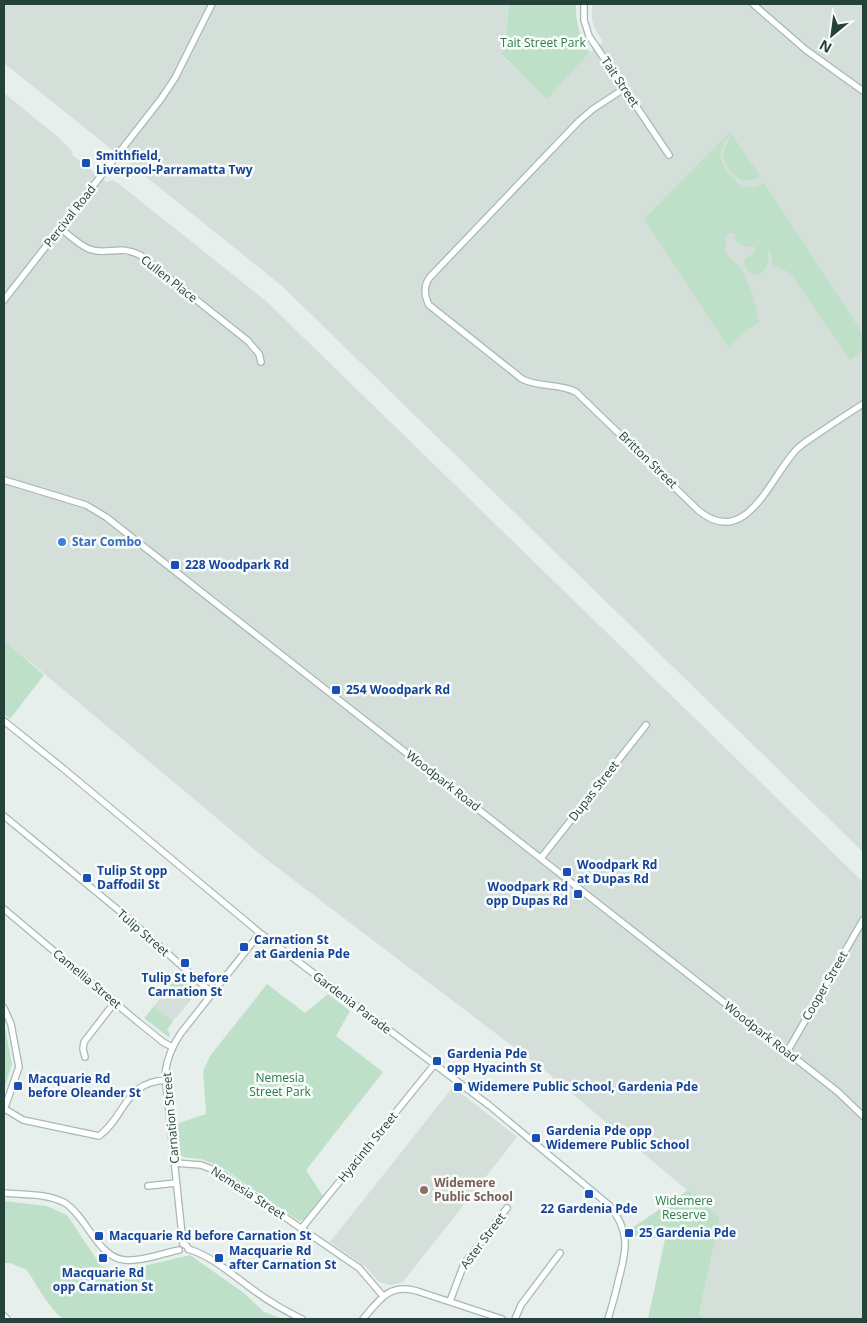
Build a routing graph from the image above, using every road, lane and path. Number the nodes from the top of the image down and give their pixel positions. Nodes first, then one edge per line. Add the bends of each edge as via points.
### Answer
1 (212, 4) edge
2 (584, 4) edge
3 (753, 4) edge
4 (624, 88) junction
5 (863, 91) edge
6 (669, 155) dead end
7 (60, 228) junction
8 (4, 300) edge
9 (261, 362) dead end
10 (863, 404) edge
11 (4, 480) edge
12 (4, 721) edge
13 (646, 725) dead end
14 (4, 816) edge
15 (541, 858) junction
16 (4, 909) edge
17 (863, 920) edge
18 (260, 933) junction
19 (212, 993) junction
20 (115, 1002) junction
21 (4, 1008) edge
22 (172, 1047) junction
23 (787, 1052) junction
24 (85, 1057) dead end
25 (434, 1065) junction
26 (166, 1080) junction
27 (4, 1110) edge
28 (863, 1116) edge
29 (175, 1163) junction
30 (176, 1183) junction
31 (148, 1186) dead end
32 (4, 1193) edge
33 (507, 1208) dead end
34 (301, 1229) junction
35 (186, 1247) junction
36 (560, 1253) dead end
37 (383, 1296) junction
38 (450, 1301) junction
39 (4, 1316) edge
40 (485, 1316) edge
41 (7, 1319) edge
42 (302, 1319) edge
43 (363, 1319) edge
44 (502, 1319) edge
45 (515, 1319) edge
46 (608, 1319) edge

1 - 7 street, Percival Road via 162,99
2 - 4 street, Tait Street via 589,36
3 - 5 street via 806,50
4 - 6 street, Tait Street
4 - 10 street, Britton Street via 578,121 430,277 424,293 433,309 522,380 564,386 576,392 700,511 718,520 736,520 753,510 797,448
7 - 8 street, Percival Road
7 - 9 street, Cullen Place via 90,250 123,249 140,255 248,341
11 - 15 street, Woodpark Road via 86,505 106,517
12 - 18 street, Gardenia Parade
13 - 15 street, Dupas Street
14 - 19 street, Tulip Street via 128,918
15 - 23 street, Woodpark Road
16 - 20 street, Camellia Street
17 - 23 street, Cooper Street
18 - 19 street, Carnation Street
18 - 25 street, Gardenia Parade
19 - 22 street, Carnation Street
20 - 22 street, Camellia Street
20 - 24 street via 86,1039 83,1046
21 - 27 street via 11,1024 19,1066
22 - 26 street, Carnation Street
23 - 28 street, Woodpark Road
25 - 34 street, Hyacinth Street
25 - 46 street, Gardenia Parade via 504,1117 615,1212 626,1243
26 - 27 street via 137,1089 99,1136 41,1125
26 - 29 street, Carnation Street
29 - 30 street, Carnation Street
29 - 34 street, Nemesia Street via 197,1164 215,1170
30 - 31 street
30 - 35 street, Carnation Street
32 - 35 street via 46,1197 66,1204 76,1212 102,1247 119,1259 133,1260
33 - 38 street, Aster Street via 464,1264
34 - 37 street, Nemesia Street via 361,1270
35 - 42 street via 204,1255
36 - 45 street
37 - 38 street via 394,1290 406,1289
37 - 43 street
38 - 40 street
39 - 41 street
40 - 44 street

